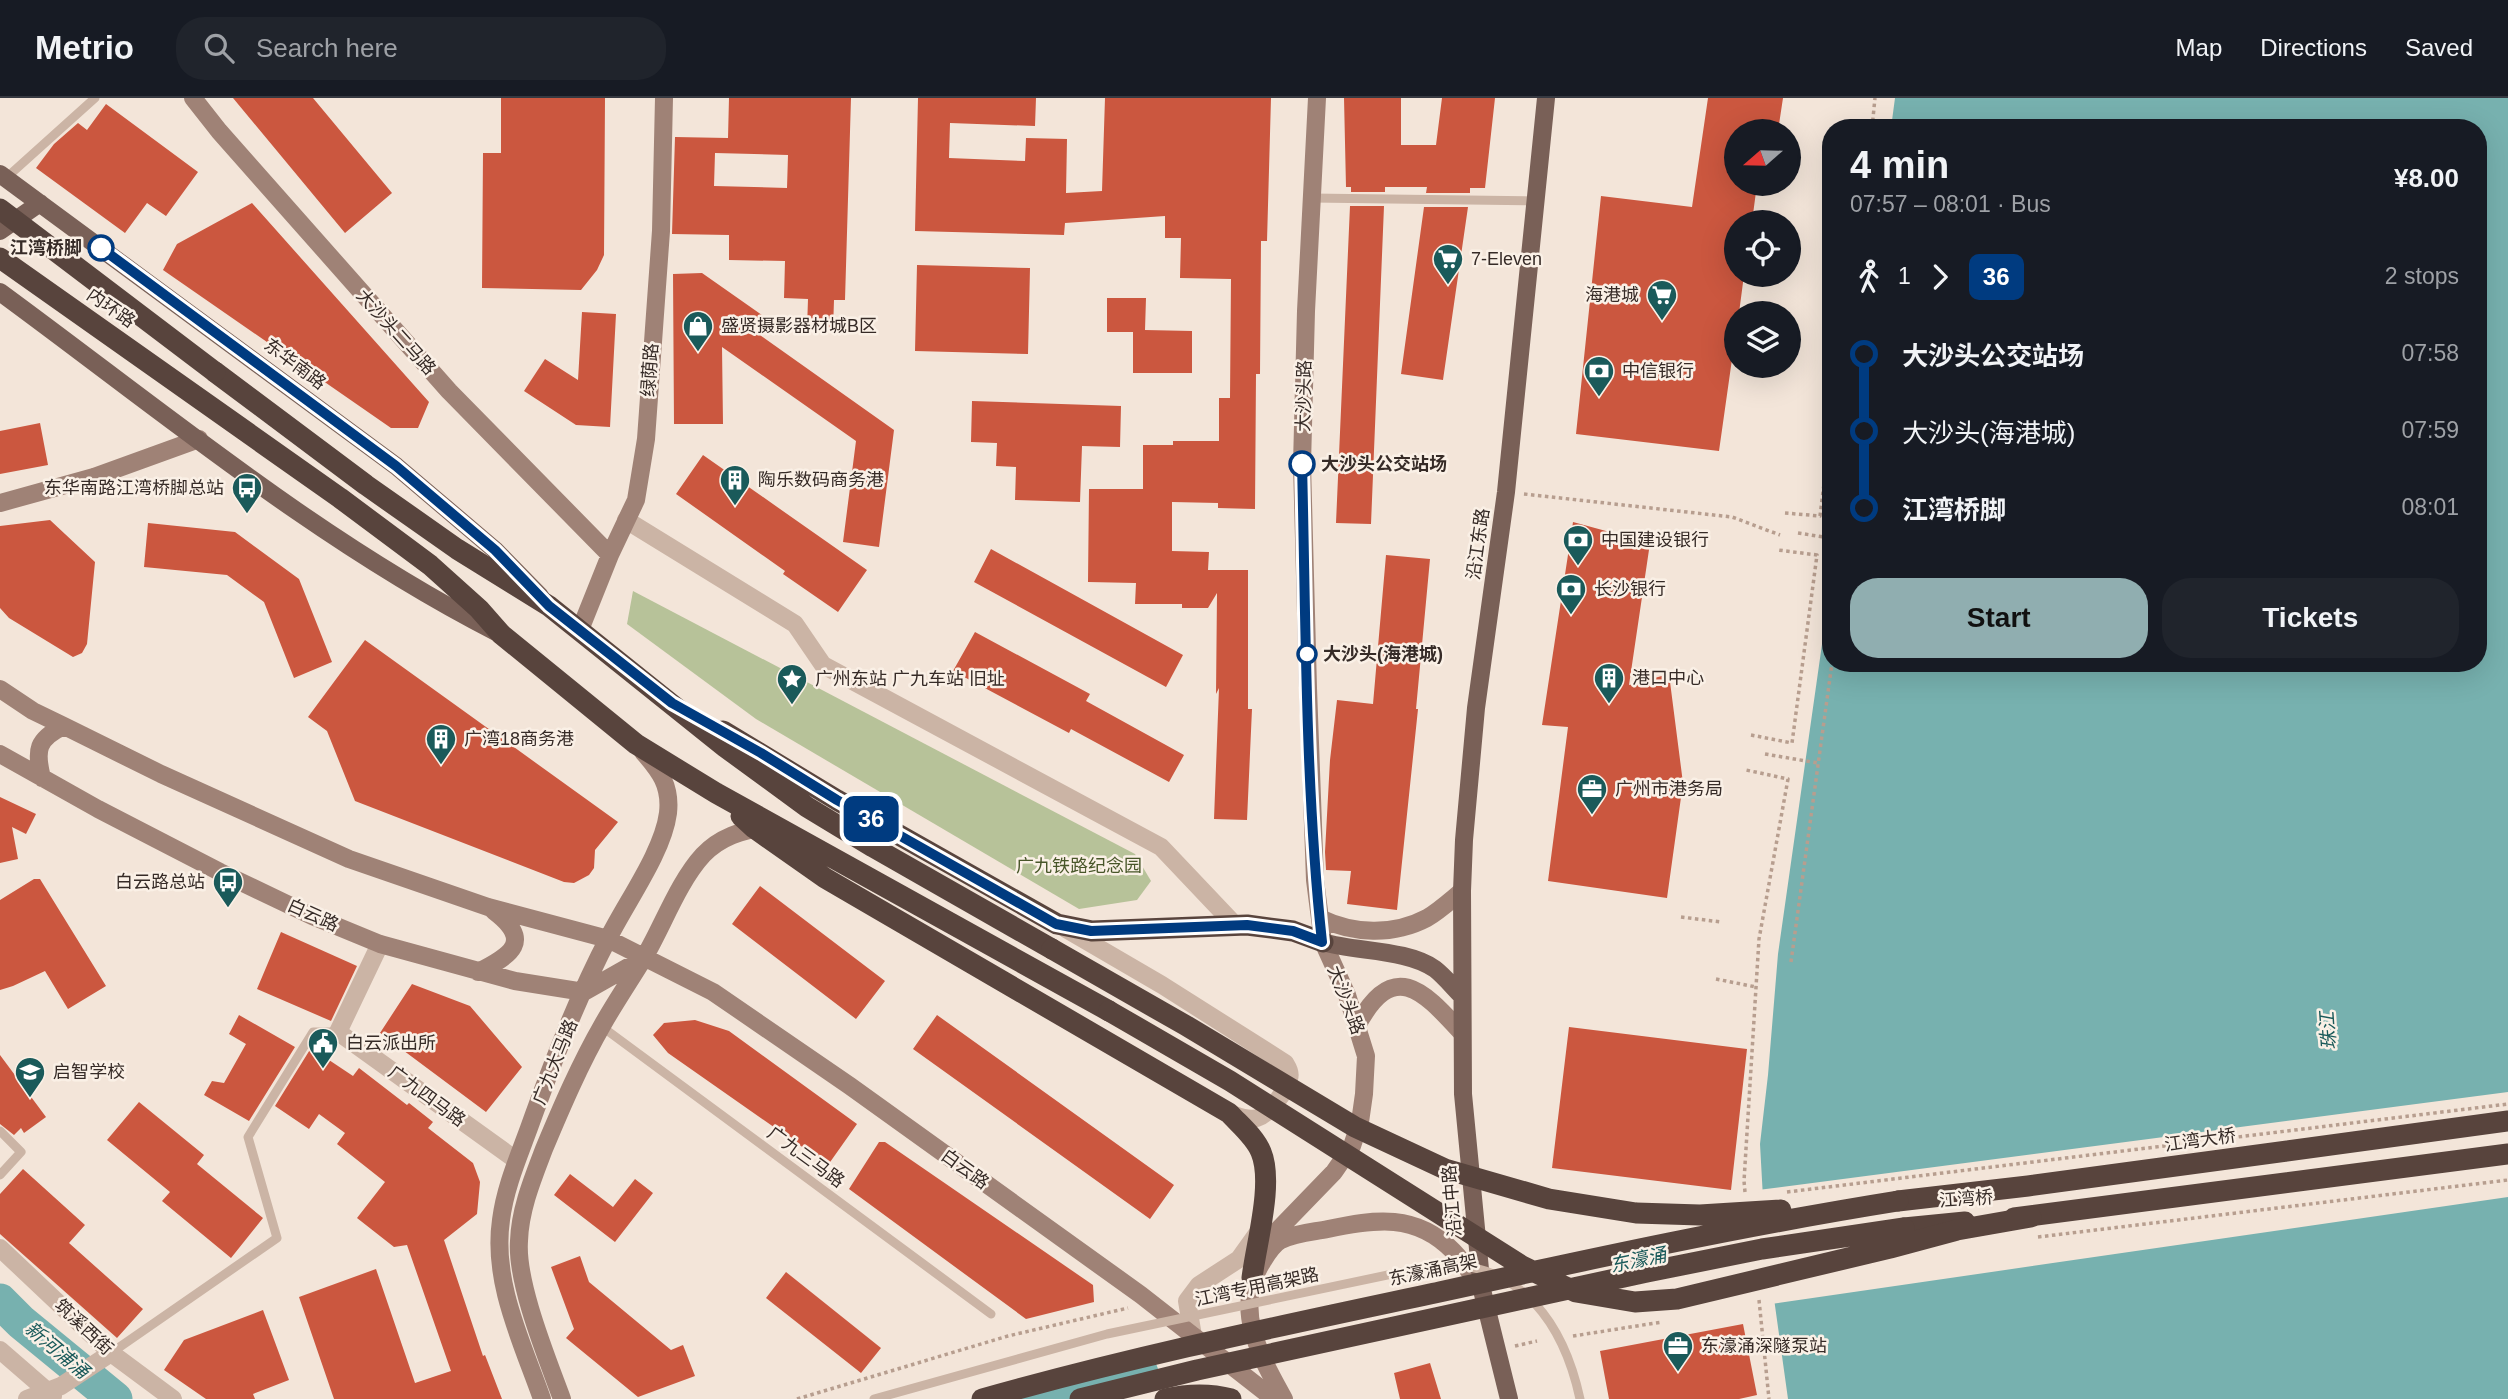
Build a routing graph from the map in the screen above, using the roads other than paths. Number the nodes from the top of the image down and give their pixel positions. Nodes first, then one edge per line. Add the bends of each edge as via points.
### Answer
1 (95, 98) edge
2 (193, 98) edge
3 (664, 98) edge
4 (1317, 98) edge
5 (1546, 98) edge
6 (3, 176) edge
7 (1311, 198) junction
8 (1538, 201) junction
9 (40, 203) junction
10 (0, 209) edge
11 (0, 231) edge
12 (0, 258) edge
13 (0, 292) edge
14 (199, 439) junction
15 (0, 503) edge
16 (626, 520) junction
17 (610, 555) junction
18 (549, 606) junction
19 (580, 630) junction
20 (501, 634) junction
21 (0, 689) edge
22 (672, 703) junction
23 (64, 726) junction
24 (636, 744) junction
25 (0, 754) edge
26 (42, 778) junction
27 (716, 793) junction
28 (780, 827) junction
29 (754, 828) junction
30 (1462, 891) junction
31 (488, 907) junction
32 (1320, 918) junction
33 (1056, 924) junction
34 (1234, 924) junction
35 (608, 939) junction
36 (1322, 942) junction
37 (380, 944) junction
38 (644, 958) junction
39 (478, 972) junction
40 (584, 992) junction
41 (1462, 996) junction
42 (601, 1026) junction
43 (1357, 1026) junction
44 (338, 1032) junction
45 (1462, 1033) junction
46 (1229, 1113) junction
47 (2508, 1121) edge
48 (0, 1131) edge
49 (2508, 1154) edge
50 (516, 1160) junction
51 (0, 1175) edge
52 (1898, 1201) junction
53 (2034, 1227) junction
54 (1259, 1231) junction
55 (0, 1248) edge
56 (1252, 1278) junction
57 (1482, 1290) junction
58 (991, 1314) dead end
59 (1193, 1336) junction
60 (0, 1350) edge
61 (105, 1356) junction
62 (55, 1392) edge
63 (1171, 1398) edge
64 (27, 1399) edge
65 (173, 1399) edge
66 (542, 1399) edge
67 (562, 1399) edge
68 (874, 1399) edge
69 (982, 1399) edge
70 (1080, 1399) edge
71 (1231, 1399) edge
72 (1274, 1399) edge
73 (1284, 1399) edge
74 (1509, 1399) edge
75 (1580, 1399) edge

1 - 6 lane
2 - 17 main road, 大沙头二马路 via 449,391
3 - 16 main road, 绿荫路 via 661,231 646,439 636,500
4 - 7 main road, 大沙头路
5 - 8 main road, 沿江东路
6 - 9 main road, 东华南路
7 - 8 lane
7 - 32 main road, 大沙头路 via 1302,464 1307,688
8 - 30 main road, 沿江东路 via 1506,492 1476,708
9 - 11 main road
9 - 18 main road, 东华南路 via 396,466 495,550
10 - 18 highway, 内环路, bridge via 377,493
12 - 20 highway, 内环路 via 430,565
13 - 14 main road
14 - 15 main road via 94,477
14 - 20 main road via 395,576
16 - 17 main road, 绿荫路
16 - 34 street via 795,624 823,665 1161,847
17 - 19 main road, 绿荫路
18 - 19 highway, 内环路
19 - 22 highway, 内环路
20 - 24 highway, 内环路
21 - 23 main road, 白云路
22 - 33 highway
22 - 52 highway, bridge via 807,807 873,847 1355,1127 1436,1165 1549,1199 1657,1215
23 - 26 main road via 41,742 37,758
23 - 31 main road, 白云路 via 349,859
24 - 27 highway, 内环路
24 - 35 main road, 广九大马路 via 666,781 668,816 650,863
25 - 26 main road, 白云路
26 - 37 main road, 白云路 via 220,872
27 - 28 highway
27 - 29 highway
28 - 29 main road, 广九大马路
28 - 53 highway, bridge via 1230,1081 1522,1266 1576,1292 1635,1302 1677,1299 1957,1230
29 - 38 main road, 广九大马路 via 717,842 702,856
29 - 46 highway via 825,878
30 - 32 main road via 1429,917 1390,930 1359,931
30 - 41 main road, 沿江东路
31 - 35 main road, 白云路
31 - 39 main road via 507,921 516,943 501,960
32 - 36 main road, 大沙头路
33 - 34 highway via 1091,931
33 - 46 street via 1285,1063 1289,1079 1265,1113 1245,1119
34 - 36 highway via 1293,931
35 - 38 main road, 白云路
35 - 40 main road, 广九大马路
36 - 41 main road via 1416,960 1434,969
36 - 43 main road, 大沙头路
37 - 39 main road, 白云路
37 - 44 street
38 - 40 main road
38 - 42 main road, 广九大马路
38 - 59 main road, 白云路 via 713,992 850,1086
39 - 40 main road, 白云路
40 - 50 main road, 广九大马路
41 - 45 main road, 沿江中路
42 - 58 lane, 广九三马路
42 - 67 main road, 广九大马路 via 566,1094 541,1158 521,1219 518,1244 520,1266
43 - 45 main road via 1377,998 1392,988 1407,987 1427,996
43 - 56 main road, 大沙头路 via 1366,1056 1360,1122 1352,1146 1334,1172 1272,1236
44 - 50 street, 广九四马路
44 - 61 lane via 313,1032 248,1137 277,1238
45 - 57 main road, 沿江中路 via 1463,1094
46 - 54 highway via 1261,1152 1265,1196
47 - 52 highway, 江湾大桥
48 - 51 lane via 21,1152
49 - 53 highway
50 - 66 main road, 广九大马路 via 501,1218 500,1270
52 - 69 highway, 东濠涌高架, bridge via 1637,1249 1216,1339
53 - 70 highway, 江湾桥, bridge via 1904,1228 1762,1249
54 - 56 highway
54 - 59 street via 1239,1259 1199,1285 1187,1301
55 - 61 street, 筑溪西街
56 - 57 main road via 1279,1241 1377,1220 1402,1222 1429,1233 1453,1251
56 - 73 main road via 1248,1312 1253,1337
57 - 74 main road, 沿江中路
59 - 72 main road, 白云路
60 - 62 street
61 - 62 street
61 - 65 street, 筑溪西街
62 - 64 street
63 - 71 highway via 1218,1395
68 - 75 lane, 江湾专用高架路, bridge via 1107,1334 1420,1266 1462,1264 1504,1278 1536,1304 1562,1340

